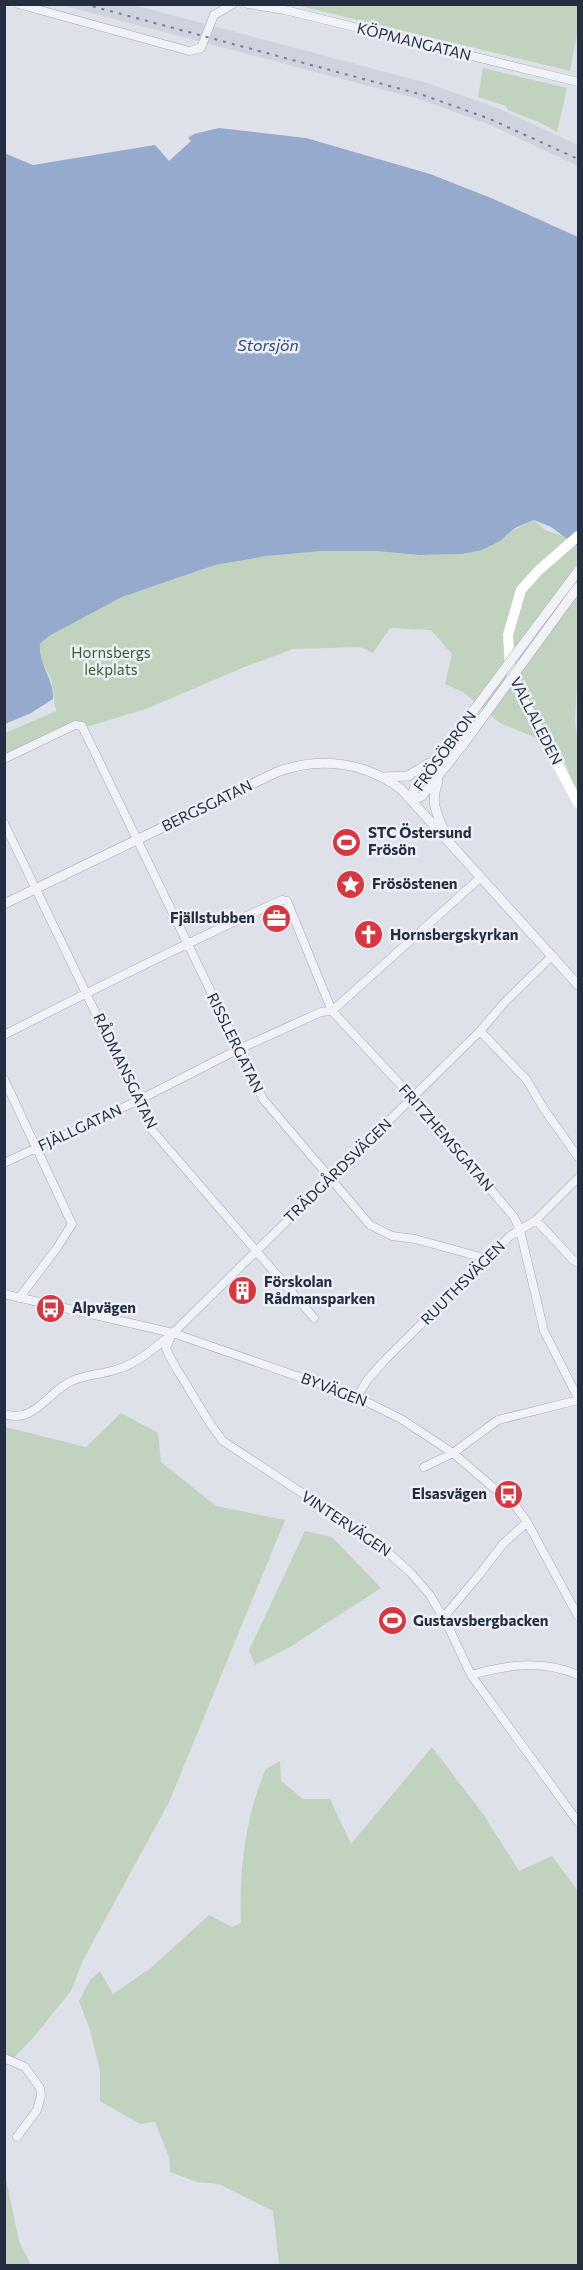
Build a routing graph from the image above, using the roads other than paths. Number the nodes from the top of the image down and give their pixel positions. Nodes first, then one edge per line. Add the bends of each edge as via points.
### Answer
1 (18, 4) edge
2 (233, 4) edge
3 (248, 4) edge
4 (285, 7) edge
5 (579, 82) edge
6 (579, 536) edge
7 (579, 571) edge
8 (579, 587) edge
9 (440, 755) junction
10 (4, 759) edge
11 (440, 773) junction
12 (384, 777) junction
13 (412, 800) junction
14 (579, 803) edge
15 (4, 823) edge
16 (137, 840) junction
17 (448, 841) junction
18 (481, 877) junction
19 (37, 889) junction
20 (4, 904) edge
21 (187, 944) junction
22 (552, 956) junction
23 (579, 985) edge
24 (87, 992) junction
25 (332, 1011) junction
26 (480, 1031) junction
27 (4, 1035) edge
28 (237, 1050) junction
29 (4, 1079) edge
30 (412, 1097) junction
31 (139, 1100) junction
32 (37, 1148) junction
33 (579, 1157) edge
34 (4, 1163) edge
35 (579, 1178) edge
36 (330, 1179) junction
37 (536, 1220) junction
38 (520, 1230) junction
39 (256, 1251) junction
40 (488, 1260) junction
41 (579, 1263) edge
42 (4, 1294) edge
43 (20, 1298) junction
44 (314, 1318) dead end
45 (173, 1333) junction
46 (357, 1397) junction
47 (579, 1399) edge
48 (4, 1414) edge
49 (453, 1453) junction
50 (424, 1467) dead end
51 (527, 1522) junction
52 (579, 1616) edge
53 (442, 1618) junction
54 (471, 1675) junction
55 (579, 1675) edge
56 (579, 1822) edge
57 (4, 2058) edge
58 (17, 2137) dead end

1 - 2 street via 189,51 201,48 214,15
3 - 4 street, KÖPMANGATAN
4 - 5 street, KÖPMANGATAN
6 - 14 main road, VALLALEDEN via 521,590 508,635 510,669 521,696
7 - 9 street, FRÖSÖBRON, bridge
8 - 11 street, FRÖSÖBRON, bridge
9 - 12 street via 415,774
9 - 13 street, FRÖSÖBRON via 414,789
10 - 16 street, RISSLERGATAN via 75,725 82,726
11 - 13 street, FRÖSÖBRON via 422,796
11 - 17 street via 433,796
12 - 13 street, BERGSGATAN
12 - 16 street, BERGSGATAN via 338,763 287,768
13 - 17 street, BERGSGATAN
15 - 19 street, RÅDMANSGATAN
16 - 19 street, BERGSGATAN
16 - 21 street, RISSLERGATAN
17 - 18 street, BERGSGATAN
18 - 22 street, BERGSGATAN
18 - 25 street, FJÄLLGATAN
19 - 20 street, BERGSGATAN
19 - 24 street, RÅDMANSGATAN
21 - 24 street
21 - 25 street, FRITZHEMSGATAN via 282,900 287,902
21 - 28 street, RISSLERGATAN
22 - 23 street, BERGSGATAN
22 - 26 street, TRÄDGÅRDSVÄGEN
24 - 27 street
24 - 31 street, RÅDMANSGATAN
25 - 28 street, FJÄLLGATAN via 321,1012
25 - 30 street, FRITZHEMSGATAN
26 - 30 street, TRÄDGÅRDSVÄGEN
26 - 33 street via 526,1079
28 - 31 street, FJÄLLGATAN
28 - 36 street, RISSLERGATAN via 263,1099
29 - 32 street
30 - 36 street, TRÄDGÅRDSVÄGEN
30 - 38 street, FRITZHEMSGATAN via 514,1217
31 - 32 street, FJÄLLGATAN
31 - 39 street, RÅDMANSGATAN via 152,1130
32 - 34 street, FJÄLLGATAN
32 - 43 street via 72,1224
35 - 37 street, RUUTHSVÄGEN
36 - 39 street, TRÄDGÅRDSVÄGEN
36 - 40 street, RISSLERGATAN via 370,1225 392,1236
37 - 38 street, RUUTHSVÄGEN
37 - 41 street
38 - 40 street, RUUTHSVÄGEN
38 - 47 street, FRITZHEMSGATAN via 544,1331
39 - 44 street, RÅDMANSGATAN
39 - 45 street, TRÄDGÅRDSVÄGEN
40 - 46 street, RUUTHSVÄGEN via 385,1360
42 - 43 street, BYVÄGEN
43 - 45 street, BYVÄGEN
45 - 46 street, BYVÄGEN
45 - 48 street via 119,1369 68,1383 31,1414
45 - 53 street, VINTERVÄGEN via 166,1348 172,1364 223,1442 375,1541 410,1572 430,1595
46 - 49 street, BYVÄGEN via 401,1419
47 - 49 street via 498,1420
49 - 50 street
49 - 51 street, BYVÄGEN via 517,1508
51 - 52 street, BYVÄGEN
51 - 53 street via 503,1544
53 - 54 street, VINTERVÄGEN
54 - 55 street via 500,1667 552,1665
54 - 56 street, VINTERVÄGEN
57 - 58 street via 25,2067 40,2088 38,2110

